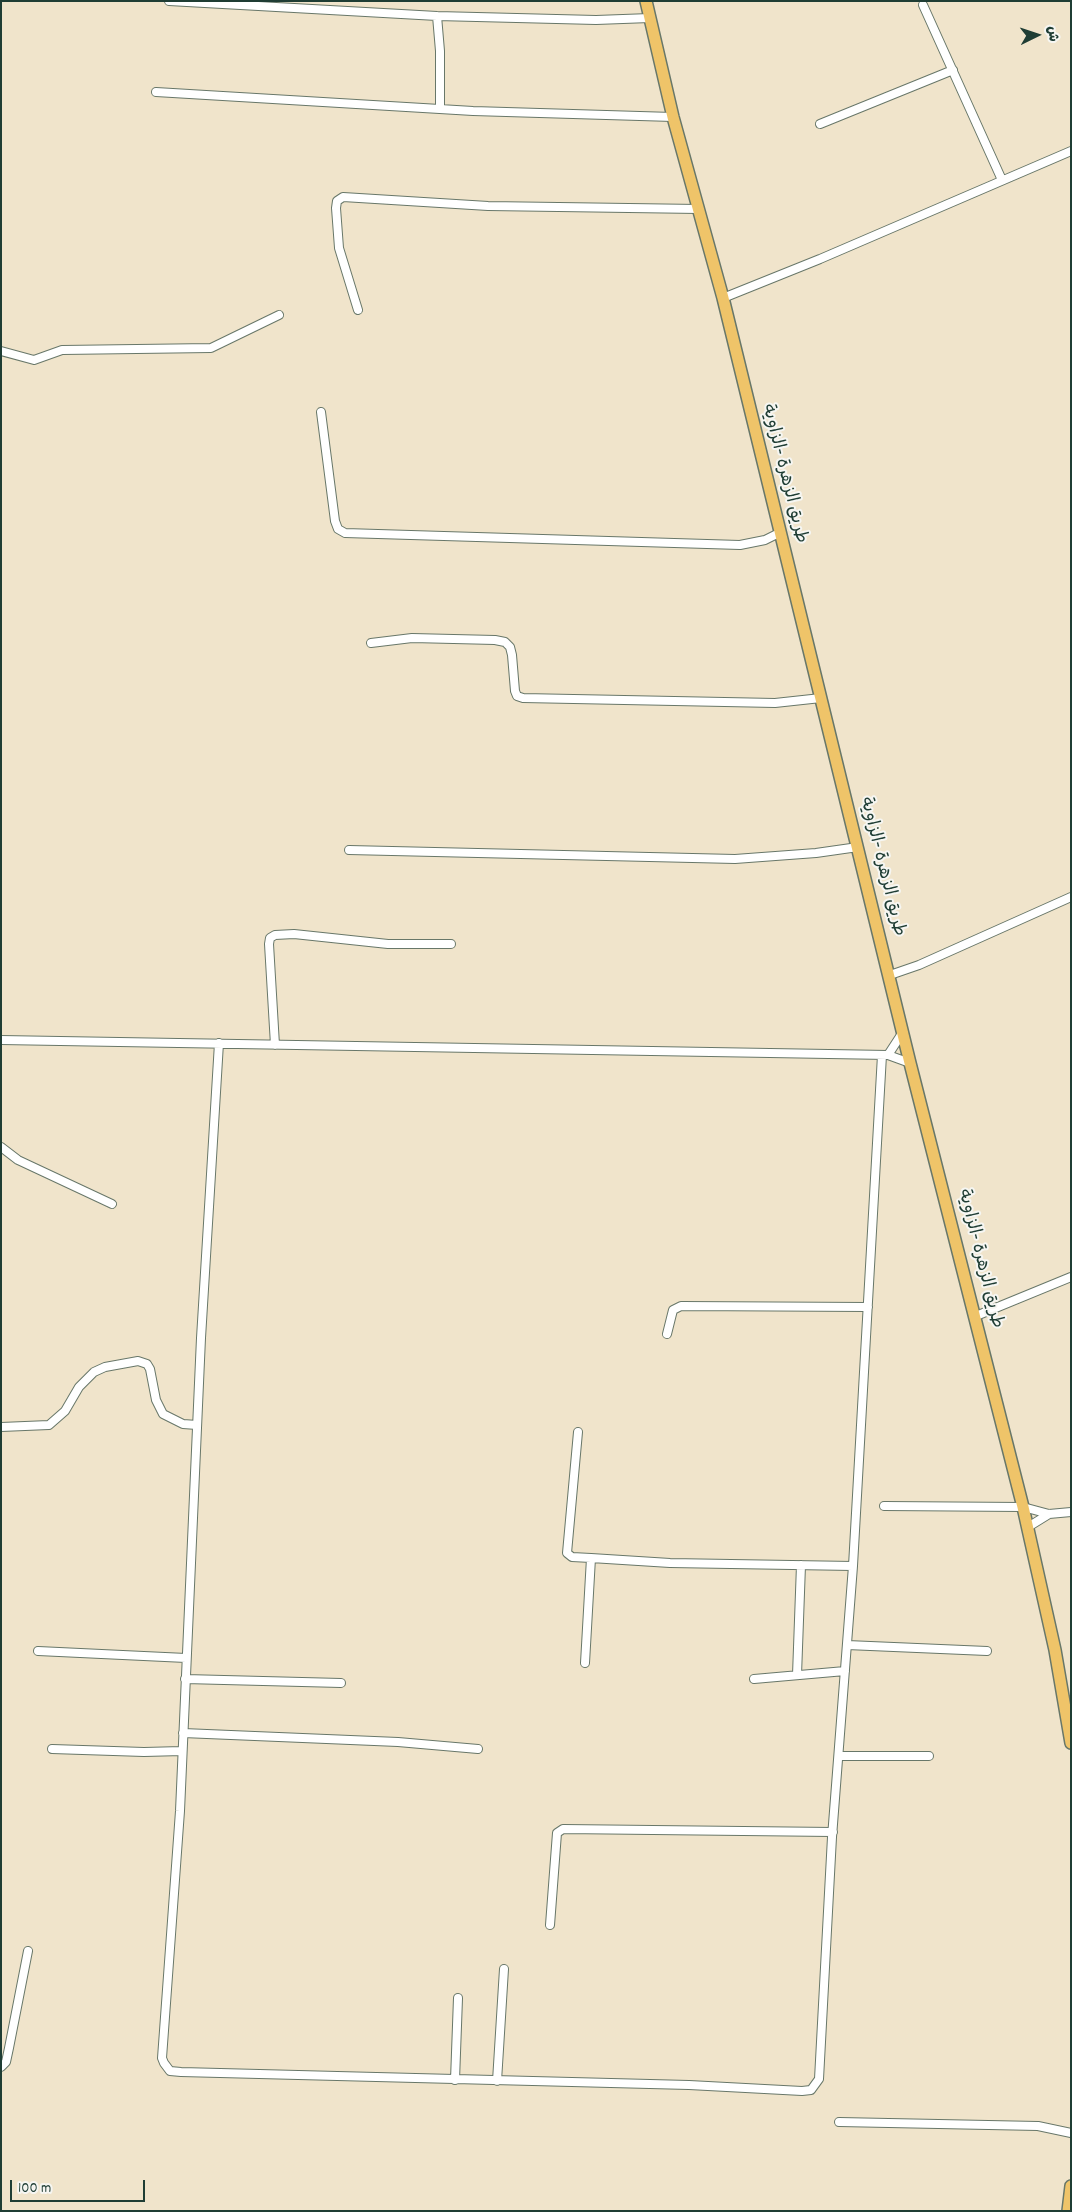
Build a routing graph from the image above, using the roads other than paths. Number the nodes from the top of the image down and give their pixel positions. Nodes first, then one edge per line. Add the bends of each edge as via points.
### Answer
1 (169, 1) edge
2 (646, 1) edge
3 (923, 5) dead end
4 (437, 16) junction
5 (650, 18) junction
6 (952, 70) junction
7 (156, 92) dead end
8 (440, 108) junction
9 (673, 117) junction
10 (820, 124) dead end
11 (1071, 150) edge
12 (1002, 180) junction
13 (699, 209) junction
14 (723, 298) junction
15 (358, 310) dead end
16 (279, 315) dead end
17 (1, 351) edge
18 (321, 412) dead end
19 (779, 533) junction
20 (371, 643) dead end
21 (821, 698) junction
22 (858, 848) junction
23 (349, 850) dead end
24 (1071, 897) edge
25 (451, 944) dead end
26 (890, 975) junction
27 (903, 1032) junction
28 (1, 1040) edge
29 (219, 1043) junction
30 (275, 1045) junction
31 (885, 1055) junction
32 (910, 1063) junction
33 (1, 1147) edge
34 (112, 1204) dead end
35 (1071, 1278) edge
36 (868, 1307) junction
37 (976, 1316) junction
38 (667, 1334) dead end
39 (197, 1425) junction
40 (1, 1427) edge
41 (578, 1432) dead end
42 (884, 1506) dead end
43 (1023, 1507) junction
44 (1071, 1512) edge
45 (1048, 1514) junction
46 (1028, 1527) junction
47 (591, 1558) junction
48 (801, 1565) junction
49 (853, 1566) junction
50 (847, 1645) junction
51 (38, 1651) dead end
52 (988, 1651) dead end
53 (186, 1658) junction
54 (585, 1663) dead end
55 (845, 1671) junction
56 (797, 1675) junction
57 (185, 1679) junction
58 (754, 1679) dead end
59 (342, 1683) dead end
60 (183, 1733) junction
61 (1071, 1743) edge
62 (52, 1749) dead end
63 (478, 1749) dead end
64 (182, 1751) junction
65 (838, 1756) junction
66 (929, 1756) dead end
67 (833, 1832) junction
68 (550, 1925) dead end
69 (28, 1951) dead end
70 (504, 1969) dead end
71 (458, 1998) dead end
72 (1, 2067) edge
73 (455, 2080) junction
74 (497, 2081) junction
75 (839, 2122) dead end
76 (1071, 2132) edge
77 (1071, 2186) edge
78 (1068, 2211) edge

1 - 4 street
2 - 5 main road, طريق الزهرة -الزاوية
3 - 6 street
4 - 5 street via 596,20
4 - 8 street
5 - 9 main road, طريق الزهرة -الزاوية
6 - 10 street
6 - 12 street
7 - 8 street via 235,99
8 - 9 street
9 - 13 main road, طريق الزهرة -الزاوية
11 - 12 street
12 - 14 street via 820,260
13 - 14 main road, طريق الزهرة -الزاوية
13 - 15 street via 488,206 343,198 337,201 336,208 339,248
14 - 19 main road, طريق الزهرة -الزاوية
16 - 17 street via 212,348 62,350 34,360
18 - 19 street via 336,521 338,529 345,533 740,545 765,540
19 - 21 main road, طريق الزهرة -الزاوية
20 - 21 street via 412,638 505,642 512,654 514,691 523,698 775,703
21 - 22 main road, طريق الزهرة -الزاوية
22 - 23 street via 735,859
22 - 26 main road, طريق الزهرة -الزاوية
24 - 26 street
25 - 30 street via 388,944 294,934 275,935 269,944
26 - 27 main road, طريق الزهرة -الزاوية
27 - 31 street
27 - 32 main road, طريق الزهرة -الزاوية
28 - 29 street
29 - 30 street
29 - 39 street
30 - 31 street
31 - 32 street
31 - 36 street
32 - 37 main road, طريق الزهرة -الزاوية
33 - 34 street via 18,1160
35 - 37 street
36 - 38 street via 681,1306 673,1310
36 - 49 street
37 - 43 main road, طريق الزهرة -الزاوية
39 - 40 street via 183,1424 163,1414 156,1400 150,1369 147,1364 138,1362 106,1366 94,1372 65,1411 49,1425
39 - 53 street
41 - 47 street via 567,1553 572,1557
42 - 43 street
43 - 45 street
43 - 46 main road, طريق الزهرة -الزاوية
44 - 45 street
45 - 46 street
46 - 61 main road, طريق الزهرة -الزاوية via 1064,1693
47 - 48 street
47 - 54 street
48 - 49 street
48 - 56 street
49 - 50 street
50 - 52 street
50 - 55 street
51 - 53 street
53 - 57 street
55 - 56 street
55 - 65 street
56 - 58 street
57 - 59 street
57 - 60 street
60 - 63 street via 398,1742
60 - 64 street
62 - 64 street
64 - 73 street via 162,2058 170,2071
65 - 66 street
65 - 67 street
67 - 68 street via 563,1828 557,1833
67 - 74 street via 819,2079 811,2090
69 - 72 street via 6,2062
70 - 74 street
71 - 73 street
73 - 74 street
75 - 76 street via 1038,2126
77 - 78 main road

